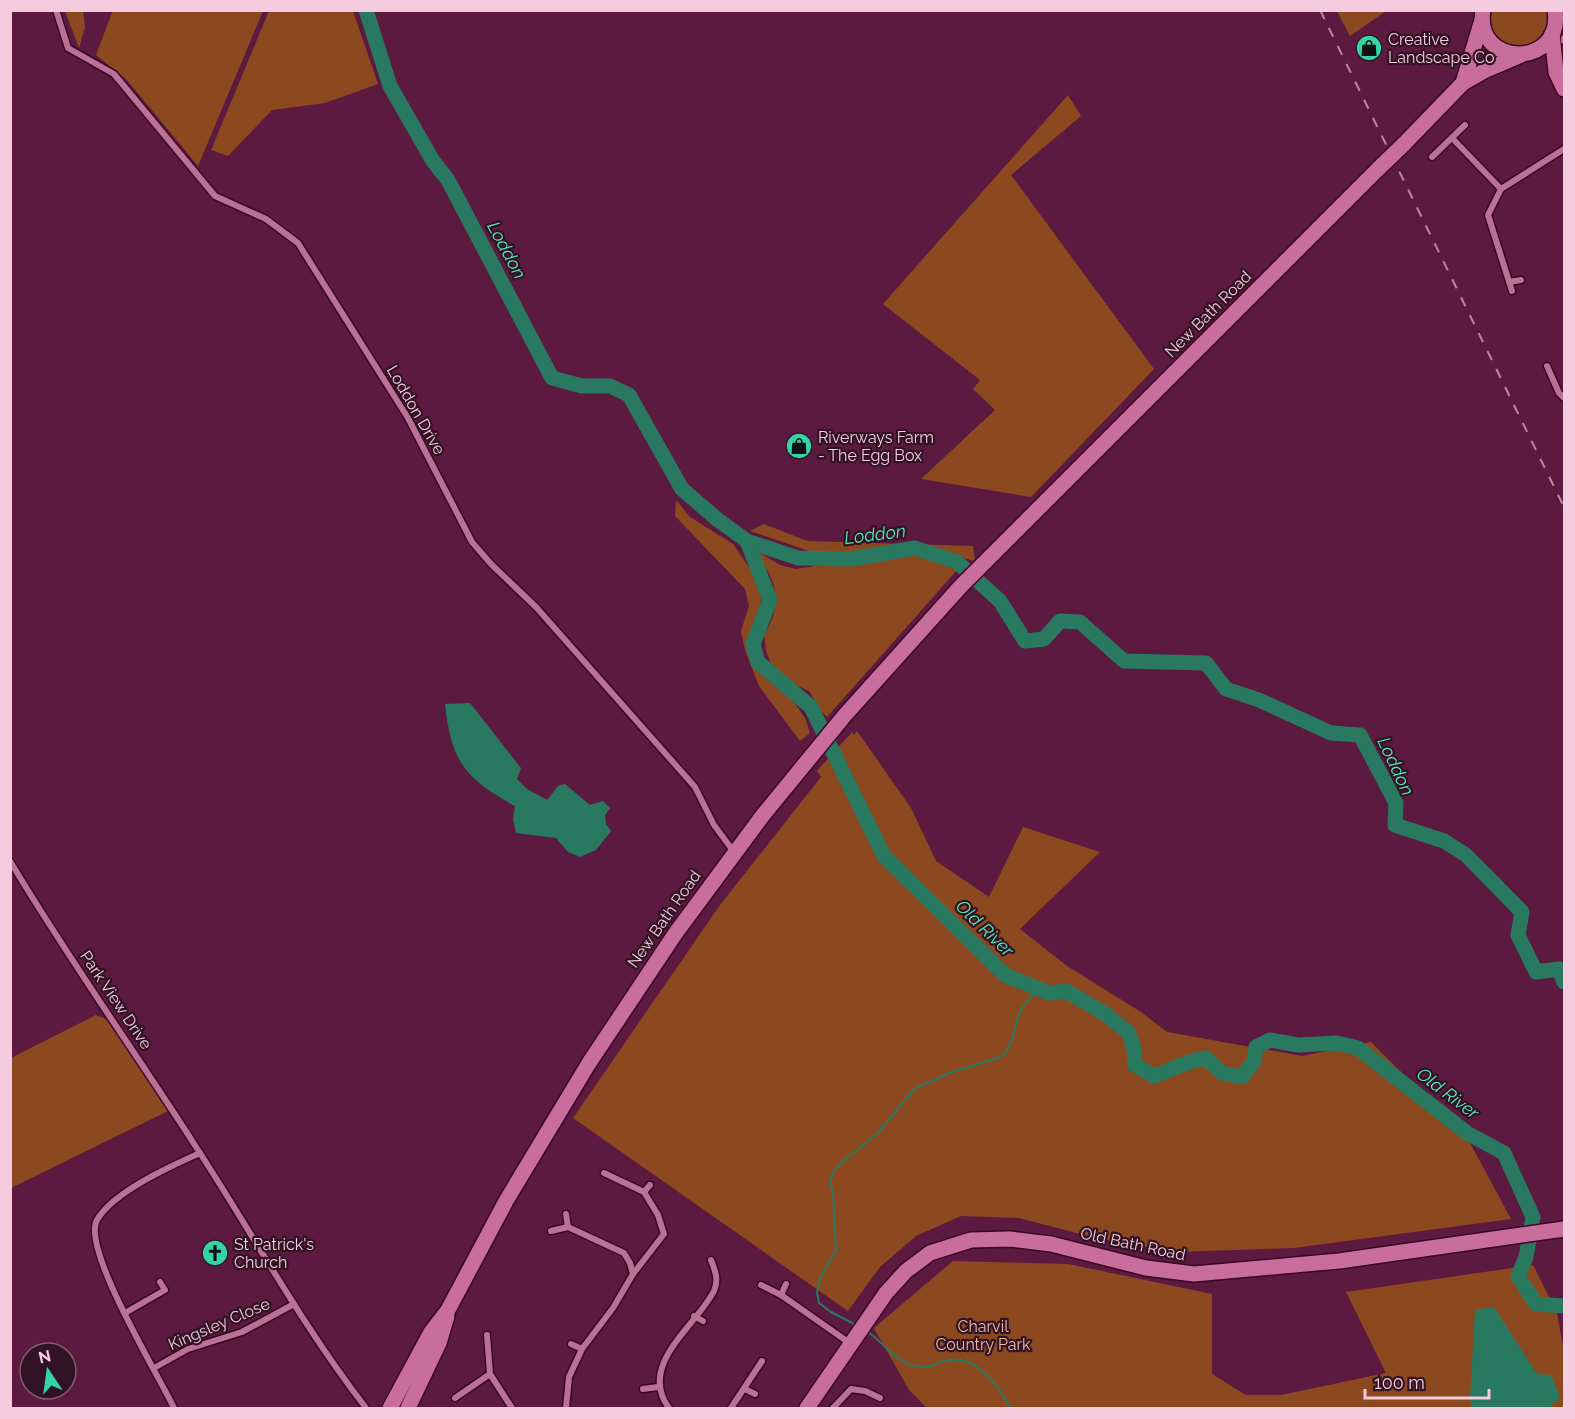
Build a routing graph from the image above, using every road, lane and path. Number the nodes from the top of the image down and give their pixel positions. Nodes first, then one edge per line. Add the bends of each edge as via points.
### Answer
1 (56, 10) edge
2 (1555, 11) edge
3 (1483, 15) edge
4 (1560, 37) edge
5 (1526, 54) junction
6 (1559, 73) edge
7 (1463, 83) junction
8 (1564, 89) edge
9 (1466, 125) dead end
10 (1452, 138) junction
11 (1564, 149) edge
12 (1432, 158) dead end
13 (1502, 189) junction
14 (1521, 280) dead end
15 (1509, 282) junction
16 (1512, 291) dead end
17 (1547, 366) dead end
18 (1564, 398) edge
19 (734, 853) junction
20 (10, 861) edge
21 (200, 1153) junction
22 (604, 1173) dead end
23 (650, 1185) dead end
24 (644, 1192) junction
25 (566, 1214) dead end
26 (568, 1227) junction
27 (1564, 1229) edge
28 (551, 1231) dead end
29 (711, 1260) dead end
30 (633, 1274) junction
31 (160, 1282) dead end
32 (786, 1284) dead end
33 (761, 1285) dead end
34 (165, 1290) junction
35 (781, 1295) junction
36 (169, 1296) dead end
37 (294, 1304) junction
38 (448, 1310) junction
39 (125, 1313) junction
40 (694, 1316) junction
41 (703, 1321) dead end
42 (487, 1335) dead end
43 (855, 1341) junction
44 (571, 1344) dead end
45 (582, 1349) junction
46 (762, 1361) dead end
47 (154, 1368) junction
48 (490, 1374) junction
49 (658, 1387) junction
50 (643, 1389) dead end
51 (745, 1389) junction
52 (755, 1394) dead end
53 (455, 1398) dead end
54 (880, 1398) dead end
55 (174, 1408) edge
56 (366, 1408) edge
57 (390, 1408) edge
58 (408, 1408) edge
59 (512, 1408) edge
60 (566, 1408) edge
61 (669, 1408) edge
62 (731, 1408) edge
63 (807, 1408) edge
64 (832, 1408) edge

1 - 19 street, Loddon Drive via 68,48 114,74 215,196 266,219 298,243 408,418 472,542 536,607 695,787
2 - 4 main road
3 - 5 main road via 1486,34 1493,44 1509,54
3 - 7 main road, New Bath Road
4 - 5 main road, New Bath Road
4 - 6 main road
5 - 6 main road
5 - 7 main road, New Bath Road
6 - 8 main road
7 - 19 main road, New Bath Road, bridge via 961,586 845,715
9 - 10 street
10 - 12 street
10 - 13 street
11 - 13 street
13 - 15 street via 1488,215
14 - 15 street
15 - 16 street
17 - 18 street
19 - 38 main road, New Bath Road via 589,1063 506,1201
20 - 21 street, Park View Drive
21 - 37 street, Park View Drive
21 - 39 street via 156,1173 105,1210 96,1222 95,1241 104,1271
22 - 24 street
23 - 24 street
24 - 30 street via 664,1234
25 - 26 street
26 - 28 street
26 - 30 street via 624,1253
27 - 43 main road, Old Bath Road via 1339,1261 1194,1274 1146,1268 1051,1244 971,1239 930,1253 906,1271 886,1293
29 - 40 street via 717,1275 714,1290
30 - 45 street
31 - 34 street
32 - 35 street
33 - 35 street
34 - 36 street
34 - 39 street
35 - 43 street
37 - 47 street, Kingsley Close via 242,1332 188,1349
37 - 56 street, Park View Drive
38 - 57 main road, New Bath Road via 431,1332
38 - 58 main road, New Bath Road via 439,1343
39 - 47 street
40 - 41 street
40 - 49 street via 674,1345
42 - 48 street
43 - 63 main road, Old Bath Road
44 - 45 street
45 - 60 street via 570,1377
46 - 51 street
47 - 55 street
48 - 53 street
48 - 59 street
49 - 50 street
49 - 61 street
51 - 52 street
51 - 62 street
54 - 64 street via 851,1389

